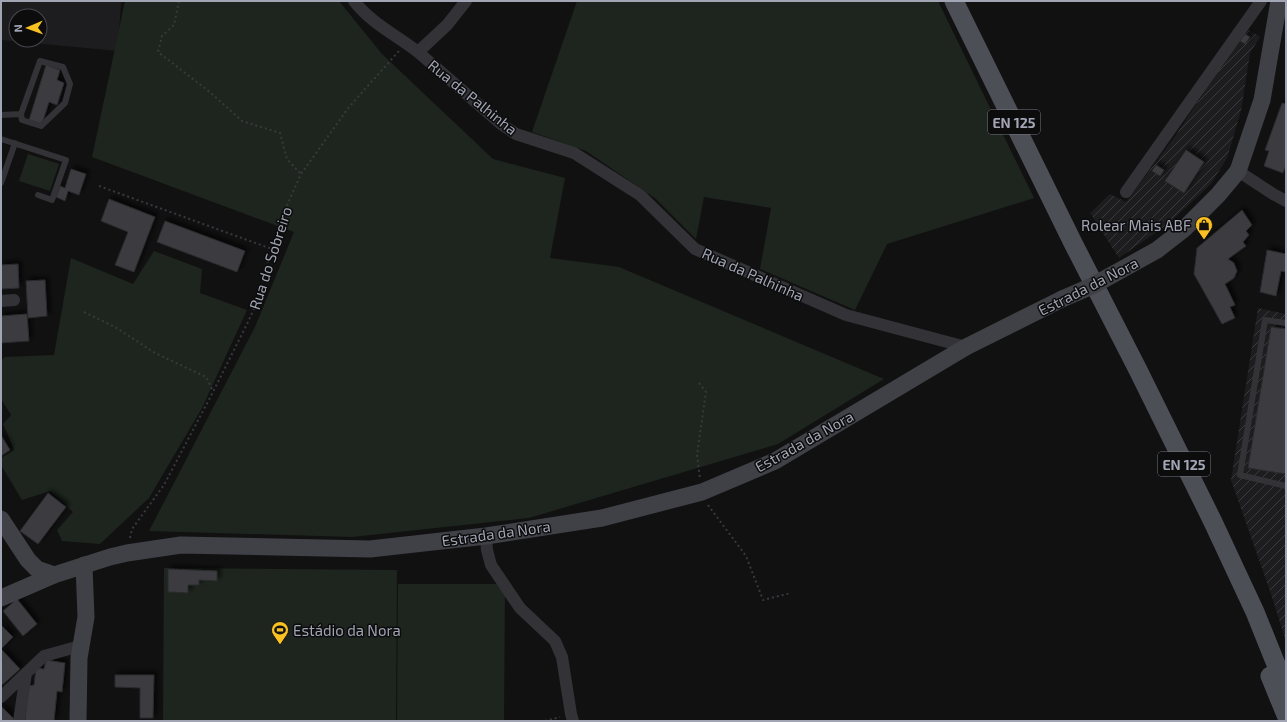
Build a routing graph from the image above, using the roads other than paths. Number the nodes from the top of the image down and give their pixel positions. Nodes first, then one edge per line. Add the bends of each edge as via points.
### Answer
1 (354, 1) edge
2 (466, 1) edge
3 (954, 1) edge
4 (1261, 1) edge
5 (1279, 1) edge
6 (418, 52) junction
7 (21, 114) junction
8 (1, 115) edge
9 (1, 139) edge
10 (15, 143) junction
11 (1238, 172) junction
12 (1, 183) edge
13 (1126, 192) dead end
14 (38, 195) dead end
15 (1286, 201) edge
16 (14, 300) dead end
17 (1, 301) edge
18 (1286, 323) edge
19 (966, 347) junction
20 (1286, 486) edge
21 (1, 518) edge
22 (486, 536) junction
23 (28, 560) junction
24 (84, 565) junction
25 (54, 575) junction
26 (21, 589) junction
27 (1, 598) edge
28 (80, 646) junction
29 (26, 673) junction
30 (1281, 689) edge
31 (2, 696) edge
32 (22, 704) junction
33 (1286, 715) edge
34 (572, 718) edge
35 (20, 721) edge
36 (78, 721) edge
37 (1278, 721) edge

1 - 6 street, Rua da Palhinha via 372,20
2 - 6 street via 447,25
3 - 30 main road, EN 125 via 1213,522 1255,612
4 - 13 street
5 - 11 street, Estrada da Nora via 1262,100
6 - 19 street, Rua da Palhinha via 516,134 574,153 640,195 695,249 846,315
7 - 7 lane via 40,61 63,67 70,84 65,103 41,126 22,120
7 - 8 lane
9 - 10 lane
10 - 12 lane
10 - 14 lane via 66,160 52,200
11 - 15 street
11 - 19 street, Estrada da Nora, bridge via 1184,229 1157,250 1092,286
16 - 17 street
18 - 20 lane via 1265,320 1240,475
19 - 22 street, Estrada da Nora via 775,461 702,492 602,518
21 - 23 street
22 - 24 street, Estrada da Nora via 370,549 181,545 127,553
22 - 34 street via 491,565 520,608 555,641 562,656
23 - 25 street via 37,568
23 - 26 street
24 - 25 street, Estrada da Nora
24 - 28 street via 86,617
25 - 26 street, Estrada da Nora
26 - 27 street, Estrada da Nora
28 - 29 street via 44,656
28 - 36 street
29 - 31 street
29 - 32 street
30 - 33 main road, EN 125
30 - 37 main road
31 - 32 street via 17,695
32 - 35 street

